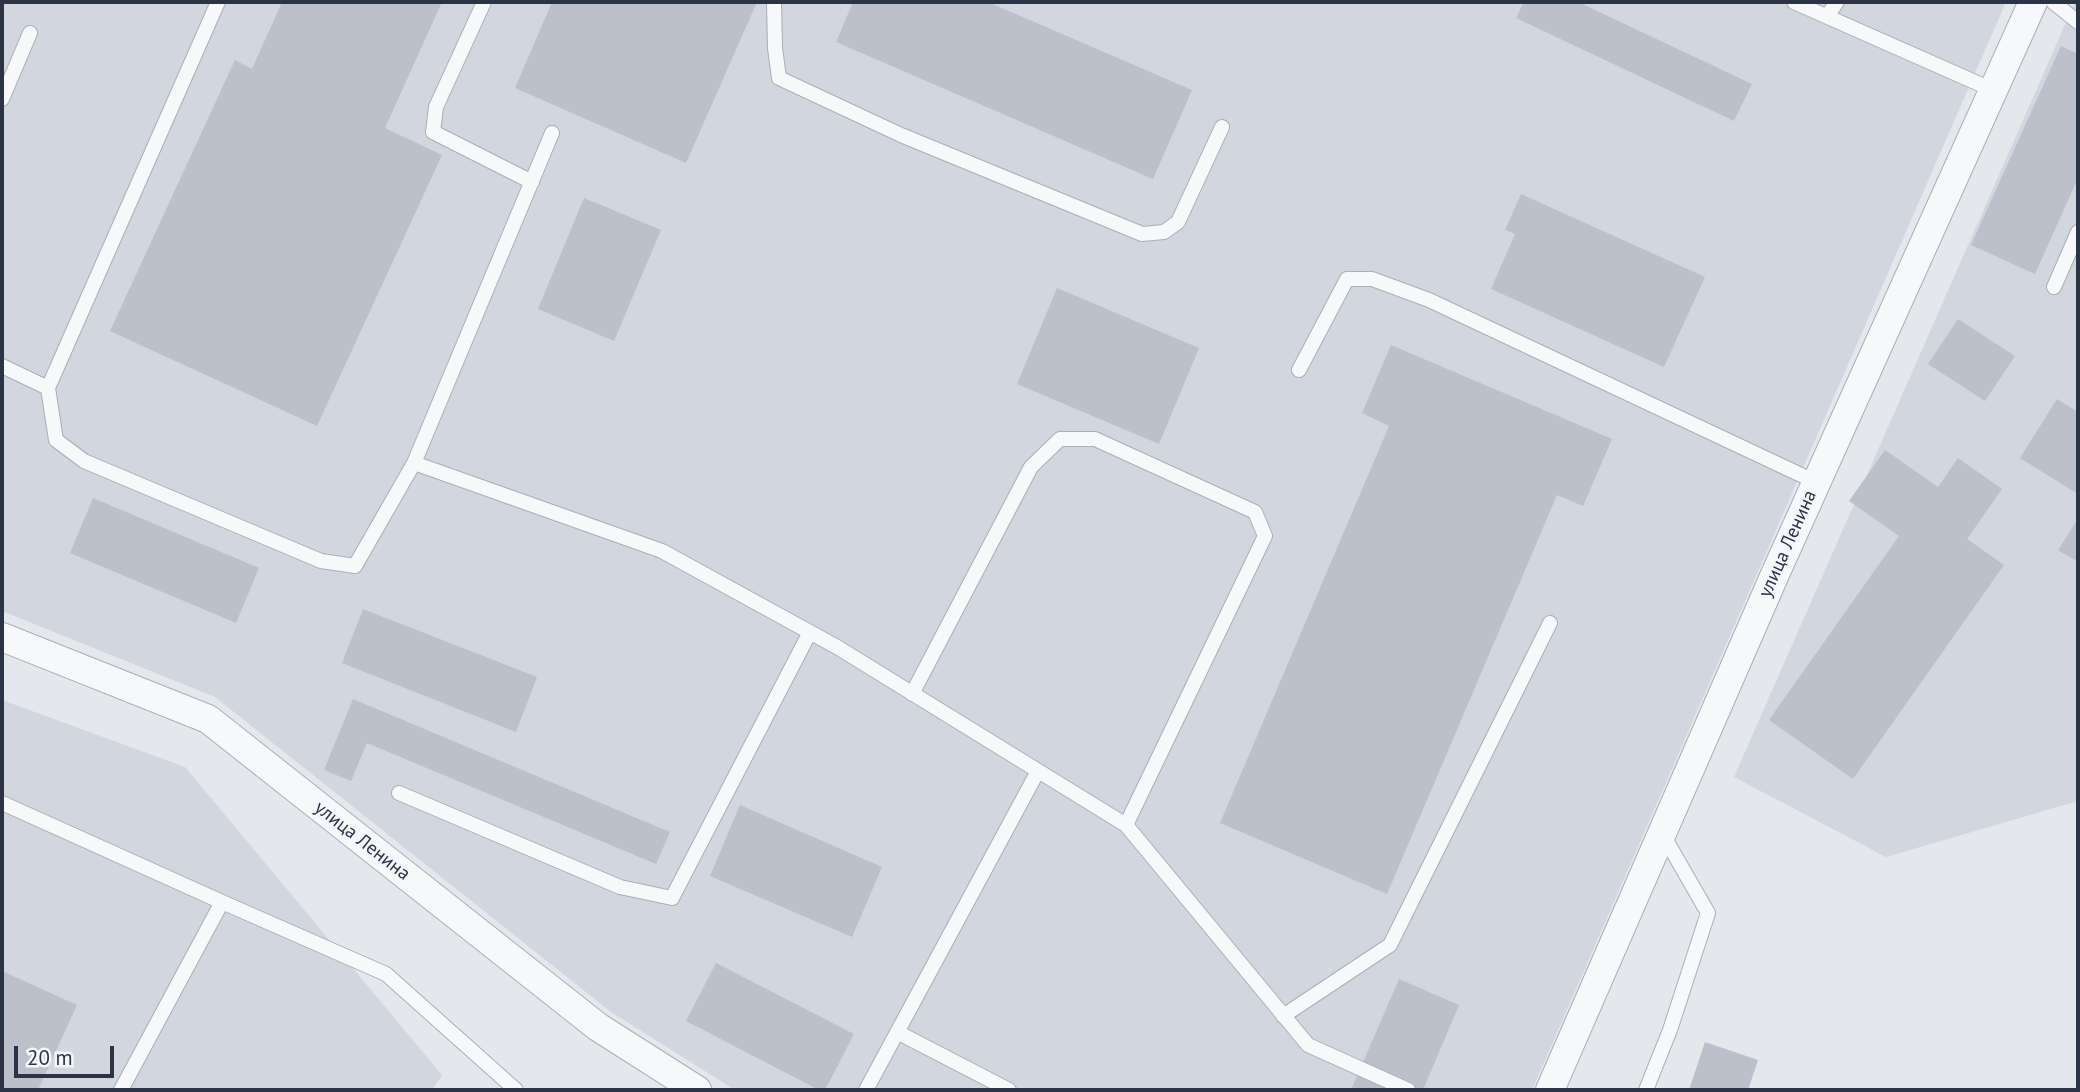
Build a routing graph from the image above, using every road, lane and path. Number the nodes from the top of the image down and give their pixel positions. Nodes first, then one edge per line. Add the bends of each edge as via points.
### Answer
1 (218, 2) edge
2 (484, 2) edge
3 (774, 2) edge
4 (1794, 2) edge
5 (1837, 2) edge
6 (2034, 2) edge
7 (2053, 2) edge
8 (1827, 16) junction
9 (2078, 22) edge
10 (30, 33) dead end
11 (1993, 90) junction
12 (2, 99) edge
13 (1222, 127) dead end
14 (552, 133) dead end
15 (532, 181) junction
16 (2078, 232) edge
17 (2054, 287) dead end
18 (2, 366) edge
19 (1299, 370) dead end
20 (47, 388) junction
21 (414, 463) junction
22 (1816, 482) junction
23 (1550, 623) dead end
24 (810, 632) junction
25 (2, 637) edge
26 (912, 694) junction
27 (1038, 771) junction
28 (399, 793) dead end
29 (2, 803) edge
30 (1126, 825) junction
31 (1662, 833) junction
32 (222, 902) junction
33 (1283, 1016) junction
34 (897, 1031) junction
35 (121, 1090) edge
36 (516, 1090) edge
37 (697, 1090) edge
38 (866, 1090) edge
39 (1009, 1090) edge
40 (1408, 1090) edge
41 (1550, 1090) edge
42 (1646, 1090) edge

1 - 20 lane
2 - 15 lane via 436,107 433,132
3 - 13 lane via 779,78 901,135 1142,234 1164,232 1178,222
4 - 8 lane
5 - 8 lane
6 - 11 street, улица Ленина
7 - 9 lane
8 - 11 lane
10 - 12 lane
11 - 22 street, улица Ленина
14 - 15 lane
15 - 21 lane
16 - 17 lane
18 - 20 lane
19 - 22 lane via 1347,279 1372,279 1429,300
20 - 21 lane via 56,440 84,461 321,561 355,566
21 - 24 lane via 662,551
22 - 31 street, улица Ленина
23 - 33 lane via 1390,945
24 - 26 lane
24 - 28 lane via 672,898 620,887
25 - 37 street, улица Ленина via 208,719 598,1027
26 - 27 lane
26 - 30 lane via 1031,467 1060,439 1095,439 1255,512 1265,536
27 - 30 lane
27 - 34 lane
29 - 32 lane
30 - 33 lane
31 - 41 street, улица Ленина
31 - 42 lane via 1708,913
32 - 35 lane
32 - 36 lane via 386,974
33 - 40 lane via 1308,1045
34 - 38 lane
34 - 39 lane

